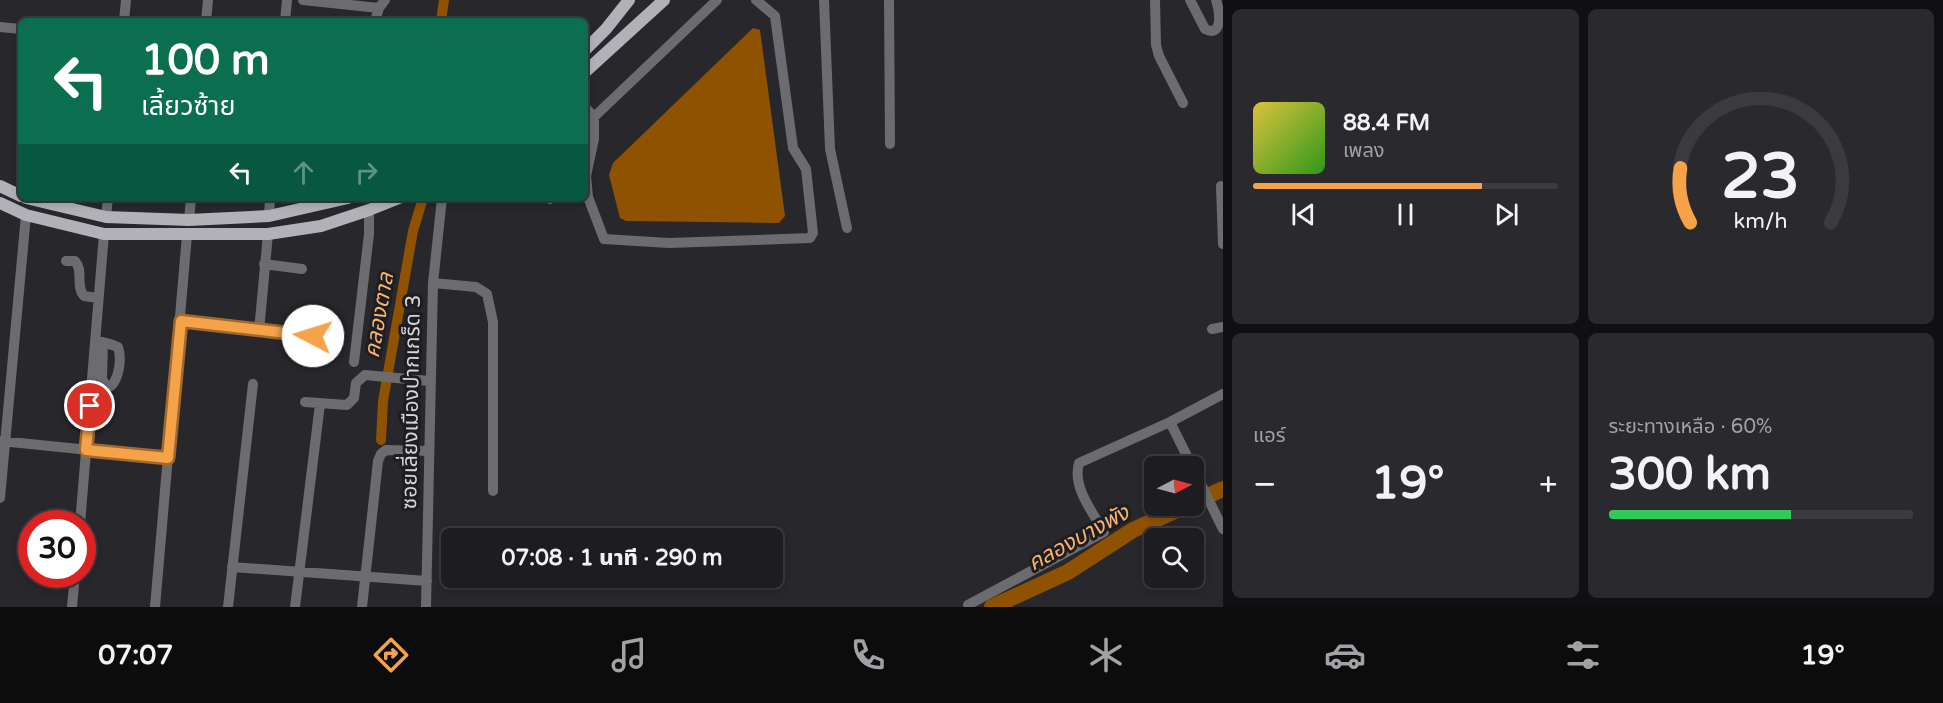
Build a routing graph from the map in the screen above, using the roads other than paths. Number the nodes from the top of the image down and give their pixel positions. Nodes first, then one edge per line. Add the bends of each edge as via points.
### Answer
1 (126, 0) edge
2 (208, 0) edge
3 (287, 0) edge
4 (303, 0) edge
5 (628, 0) edge
6 (636, 0) edge
7 (655, 0) edge
8 (664, 0) edge
9 (717, 0) edge
10 (756, 0) edge
11 (824, 0) edge
12 (889, 0) edge
13 (1155, 0) edge
14 (1190, 0) edge
15 (1216, 0) edge
16 (382, 4) edge
17 (124, 18) edge
18 (206, 18) edge
19 (285, 18) edge
20 (376, 18) edge
21 (0, 27) edge
22 (18, 29) edge
23 (606, 29) junction
24 (624, 36) junction
25 (588, 47) edge
26 (588, 69) edge
27 (1183, 104) dead end
28 (588, 110) edge
29 (594, 117) junction
30 (890, 144) dead end
31 (588, 164) edge
32 (0, 186) edge
33 (1221, 186) dead end
34 (18, 195) edge
35 (588, 197) edge
36 (39, 201) edge
37 (108, 201) edge
38 (191, 201) edge
39 (270, 201) edge
40 (335, 201) edge
41 (392, 201) edge
42 (442, 201) edge
43 (0, 203) edge
44 (369, 210) junction
45 (26, 215) junction
46 (269, 216) junction
47 (106, 217) junction
48 (189, 220) junction
49 (846, 228) dead end
50 (104, 234) junction
51 (268, 234) junction
52 (187, 235) junction
53 (1223, 244) edge
54 (66, 261) dead end
55 (264, 264) junction
56 (302, 269) dead end
57 (432, 283) junction
58 (98, 298) junction
59 (181, 321) junction
60 (259, 331) junction
61 (313, 336) dead end
62 (354, 362) dead end
63 (429, 381) junction
64 (253, 384) dead end
65 (1223, 394) edge
66 (305, 402) dead end
67 (320, 404) junction
68 (1170, 422) junction
69 (2, 441) edge
70 (86, 450) junction
71 (429, 451) junction
72 (1187, 456) edge
73 (168, 458) junction
74 (493, 491) dead end
75 (1204, 491) edge
76 (0, 498) edge
77 (81, 510) edge
78 (1223, 529) edge
79 (232, 567) junction
80 (300, 572) junction
81 (365, 576) junction
82 (427, 580) junction
83 (74, 588) edge
84 (968, 605) dead end
85 (72, 607) edge
86 (155, 607) edge
87 (228, 607) edge
88 (296, 607) edge
89 (362, 607) edge
90 (426, 607) edge

1 - 17 street
2 - 18 street
3 - 19 street
4 - 16 street
5 - 23 main road
6 - 23 main road
7 - 24 main road
8 - 24 main road
9 - 29 street
10 - 35 street via 775,16 793,148 806,169 812,237 669,243 607,240 601,234
11 - 49 street via 830,149
12 - 30 street
13 - 27 street via 1158,56
14 - 15 street via 1204,29 1209,31 1222,26
16 - 20 street
21 - 22 street
23 - 25 main road
24 - 26 main road
28 - 29 street
29 - 31 street
32 - 34 main road
33 - 53 street
36 - 47 main road
37 - 47 street
38 - 48 street
39 - 46 street
40 - 46 main road
41 - 44 main road
42 - 57 street, ซอยเลี่ยงเมืองปากเกร็ด 3
43 - 45 main road
44 - 51 main road via 321,225
44 - 62 street
45 - 50 main road
45 - 69 street
46 - 48 main road
47 - 48 main road
50 - 52 main road
50 - 58 street
51 - 52 main road
51 - 55 street
52 - 59 street
54 - 58 street via 77,262 81,293
55 - 56 street
55 - 60 street
57 - 63 street, ซอยเลี่ยงเมืองปากเกร็ด 3
57 - 74 street via 476,288 487,294 493,322
58 - 70 street via 99,341
59 - 60 street
59 - 73 street
60 - 61 street
63 - 67 street via 365,375 356,382 350,403
63 - 71 street, ซอยเลี่ยงเมืองปากเกร็ด 3
64 - 79 street
65 - 68 street
66 - 67 street
67 - 80 street
68 - 72 street
68 - 84 street via 1079,463 1079,487 1104,532
69 - 70 street
69 - 76 street
70 - 73 street
70 - 77 street
71 - 81 street via 386,450 381,454
71 - 82 street, ซอยเลี่ยงเมืองปากเกร็ด 3
73 - 86 street
75 - 78 street
79 - 80 street
79 - 87 street
80 - 81 street
80 - 88 street
81 - 82 street
81 - 89 street
82 - 90 street, ซอยเลี่ยงเมืองปากเกร็ด 3
83 - 85 street

